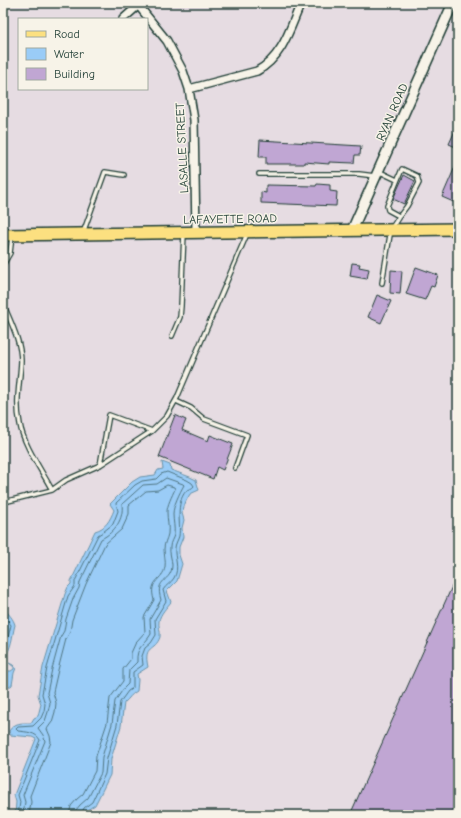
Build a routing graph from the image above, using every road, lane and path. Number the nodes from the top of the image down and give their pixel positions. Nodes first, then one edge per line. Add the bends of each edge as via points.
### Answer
1 (301, 3) edge
2 (453, 3) edge
3 (140, 4) edge
4 (124, 18) edge
5 (189, 89) junction
6 (259, 174) dead end
7 (377, 174) junction
8 (124, 175) dead end
9 (398, 180) junction
10 (399, 216) junction
11 (391, 229) junction
12 (458, 229) edge
13 (352, 230) junction
14 (248, 231) junction
15 (184, 232) junction
16 (196, 232) junction
17 (83, 234) junction
18 (7, 235) edge
19 (3, 265) edge
20 (382, 283) dead end
21 (3, 303) edge
22 (172, 336) dead end
23 (176, 401) junction
24 (152, 431) junction
25 (100, 465) junction
26 (235, 468) dead end
27 (52, 490) junction
28 (8, 501) dead end

1 - 5 street via 279,53 265,67
2 - 7 street, RYAN ROAD
3 - 4 street
3 - 5 street, LASALLE STREET via 170,46
5 - 16 street, LASALLE STREET via 194,120
6 - 7 lane
7 - 9 lane
7 - 13 street, RYAN ROAD
8 - 17 lane via 105,172
9 - 10 lane via 387,206 388,210
9 - 10 lane via 402,169 416,176 419,183
10 - 11 lane
11 - 12 main road, LAFAYETTE ROAD
11 - 13 main road, LAFAYETTE ROAD
11 - 20 lane
13 - 14 main road, LAFAYETTE ROAD
14 - 16 main road, LAFAYETTE ROAD
14 - 23 lane
15 - 16 main road, LAFAYETTE ROAD
15 - 17 main road, LAFAYETTE ROAD
15 - 22 lane via 182,306
17 - 18 main road, LAFAYETTE ROAD
18 - 19 lane via 10,253
21 - 27 lane via 19,345 21,360 17,404 20,426
23 - 24 lane via 167,416
23 - 26 lane via 191,408 204,419 246,435
24 - 25 lane
24 - 25 lane via 109,415
25 - 27 lane via 66,480
27 - 28 lane

